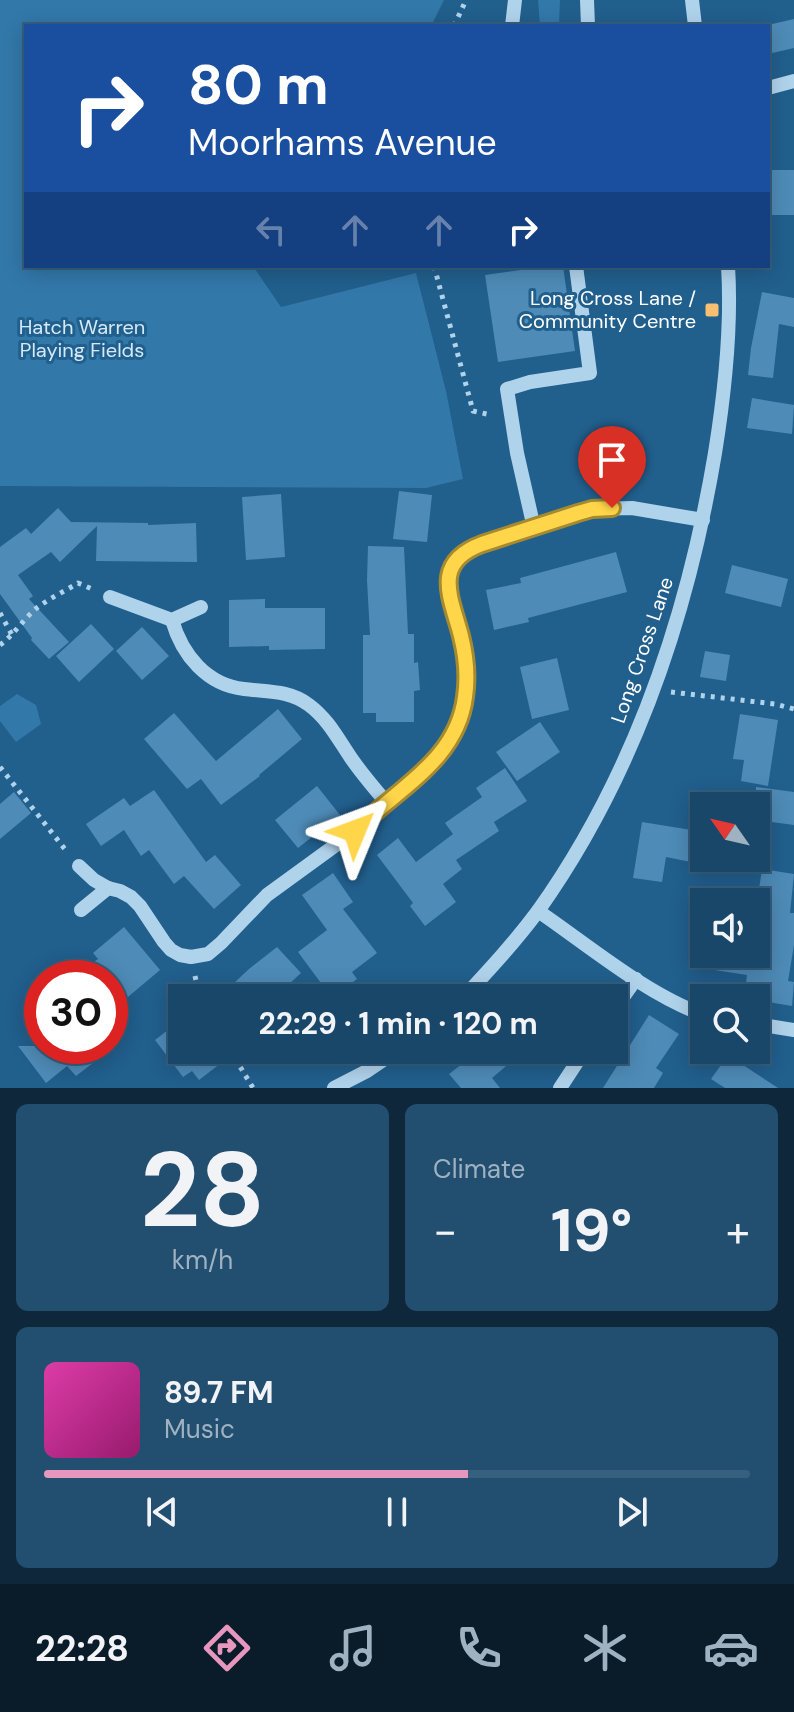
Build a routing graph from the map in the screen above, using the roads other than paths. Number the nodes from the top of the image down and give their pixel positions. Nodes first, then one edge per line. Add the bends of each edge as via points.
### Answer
1 (515, 0) edge
2 (587, 0) edge
3 (692, 0) edge
4 (512, 24) edge
5 (588, 24) edge
6 (695, 24) edge
7 (794, 81) edge
8 (770, 87) edge
9 (576, 268) edge
10 (728, 268) edge
11 (703, 520) junction
12 (534, 528) junction
13 (110, 597) road end
14 (201, 607) dead end
15 (172, 620) junction
16 (386, 802) junction
17 (79, 866) road end
18 (108, 888) junction
19 (81, 910) dead end
20 (538, 911) junction
21 (636, 979) junction
22 (476, 984) edge
23 (628, 990) edge
24 (690, 1010) edge
25 (770, 1026) edge
26 (794, 1030) edge
27 (377, 1064) edge
28 (576, 1064) edge
29 (334, 1088) edge
30 (560, 1088) edge

1 - 4 street
2 - 5 street
3 - 6 street
7 - 8 street
9 - 12 street via 590,373 507,389
10 - 11 street, Long Cross Lane via 721,410
11 - 12 street via 612,508
11 - 20 street, Long Cross Lane via 654,690 596,814
12 - 16 street via 470,548 450,568 448,588 467,670 462,716 436,761
13 - 15 street
14 - 15 street
15 - 16 street via 194,664 214,679 226,686 297,697 316,710
16 - 18 street via 267,895 208,954 191,957 171,950 131,897
17 - 18 street
18 - 19 street
20 - 21 street
20 - 22 street, Long Cross Lane
21 - 23 street
21 - 24 street
25 - 26 street
27 - 29 street
28 - 30 street

